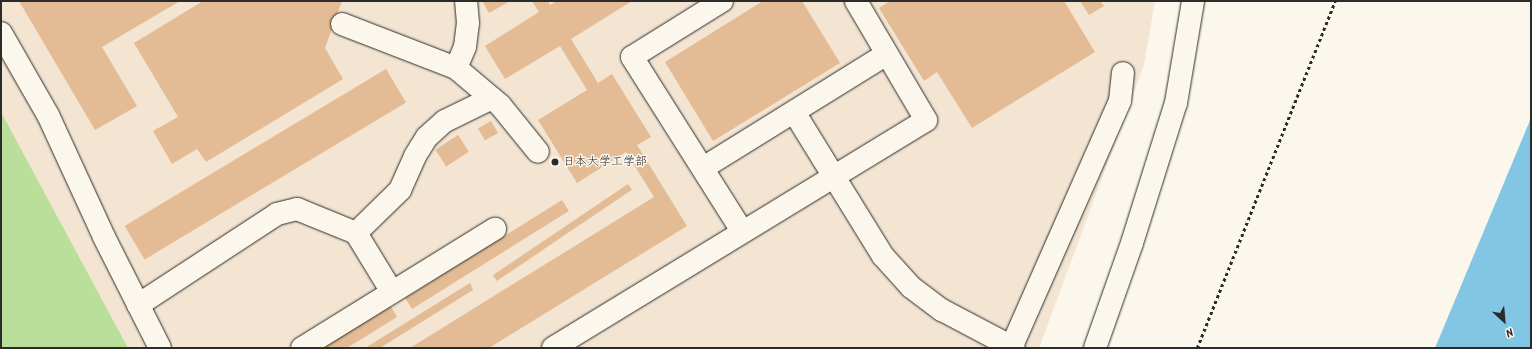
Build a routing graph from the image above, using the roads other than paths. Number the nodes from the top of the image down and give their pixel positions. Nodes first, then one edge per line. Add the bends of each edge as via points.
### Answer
1 (466, 1) edge
2 (722, 1) edge
3 (856, 1) edge
4 (1193, 1) edge
5 (342, 24) dead end
6 (1, 32) edge
7 (887, 54) junction
8 (456, 68) junction
9 (1123, 73) dead end
10 (492, 98) junction
11 (794, 112) junction
12 (538, 152) dead end
13 (703, 168) junction
14 (833, 176) junction
15 (495, 230) dead end
16 (742, 231) junction
17 (356, 234) junction
18 (392, 292) junction
19 (138, 305) junction
20 (160, 348) edge
21 (302, 348) edge
22 (553, 348) edge
23 (1012, 348) edge
24 (1095, 348) edge

1 - 8 street via 468,23 465,47
2 - 13 street via 632,56
3 - 7 street
4 - 24 street via 1176,103 1132,243
5 - 8 street
6 - 19 street via 48,115
7 - 11 street
7 - 14 street via 926,120
8 - 10 street
9 - 23 street via 1120,101
10 - 12 street
10 - 17 street via 445,121 427,137 415,156 400,190
11 - 13 street
11 - 14 street
13 - 16 street
14 - 16 street
14 - 23 street via 882,256 911,287 942,310
15 - 18 street
16 - 22 street
17 - 18 street
17 - 19 street via 296,209 277,214
18 - 21 street
19 - 20 street

